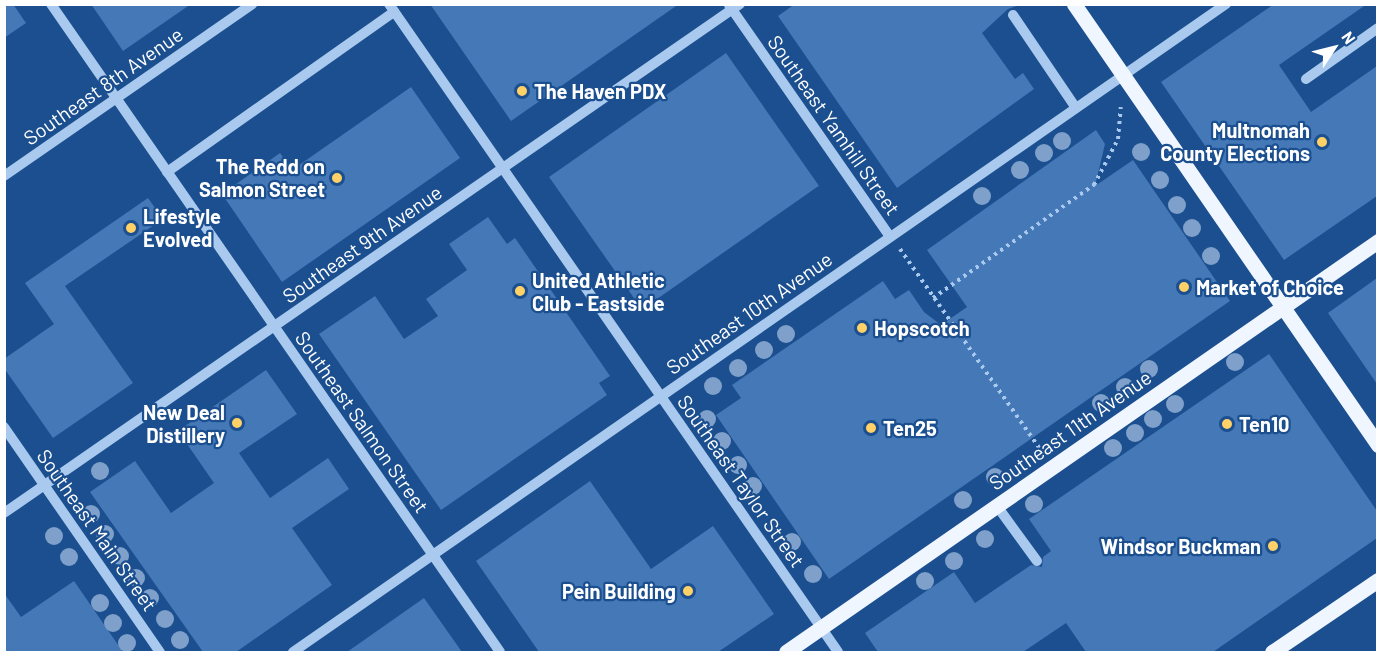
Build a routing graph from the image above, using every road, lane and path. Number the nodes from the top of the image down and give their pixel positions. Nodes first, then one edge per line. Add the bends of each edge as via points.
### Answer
1 (51, 4) edge
2 (252, 4) edge
3 (1074, 4) edge
4 (1226, 4) edge
5 (734, 6) edge
6 (391, 8) edge
7 (1013, 15) dead end
8 (1377, 28) edge
9 (1123, 76) junction
10 (1306, 80) dead end
11 (116, 99) junction
12 (1076, 108) junction
13 (1118, 139) dead end
14 (503, 169) junction
15 (166, 172) junction
16 (4, 176) edge
17 (890, 237) junction
18 (1377, 241) edge
19 (910, 261) dead end
20 (933, 298) junction
21 (1284, 309) junction
22 (274, 327) junction
23 (661, 396) junction
24 (4, 428) edge
25 (1377, 445) edge
26 (1046, 458) dead end
27 (44, 485) junction
28 (998, 506) junction
29 (4, 513) edge
30 (432, 555) junction
31 (1037, 561) dead end
32 (1377, 580) edge
33 (821, 628) junction
34 (160, 652) edge
35 (293, 652) edge
36 (500, 652) edge
37 (786, 652) edge
38 (838, 652) edge
39 (1272, 652) edge

1 - 11 street, Southeast Salmon Street
2 - 11 street, Southeast 8th Avenue
3 - 9 main road
4 - 9 street, Southeast 10th Avenue
5 - 14 street, Southeast 9th Avenue
5 - 17 street, Southeast Yamhill Street
6 - 14 street, Southeast Taylor Street
6 - 15 street
7 - 12 street
8 - 10 street
9 - 12 street, Southeast 10th Avenue
9 - 21 main road
11 - 15 street, Southeast Salmon Street
11 - 16 street, Southeast 8th Avenue
12 - 17 street, Southeast 10th Avenue
13 - 20 path via 1094,185
14 - 22 street, Southeast 9th Avenue
14 - 23 street, Southeast Taylor Street
15 - 22 street, Southeast Salmon Street
17 - 23 street, Southeast 10th Avenue
18 - 21 main road, Southeast 11th Avenue
19 - 20 path
20 - 26 path
21 - 25 main road
21 - 28 main road, Southeast 11th Avenue
22 - 27 street, Southeast 9th Avenue
22 - 30 street, Southeast Salmon Street
23 - 30 street, Southeast 10th Avenue
23 - 33 street, Southeast Taylor Street
24 - 27 street, Southeast Main Street
27 - 29 street, Southeast 9th Avenue
27 - 34 street, Southeast Main Street
28 - 31 street
28 - 33 main road, Southeast 11th Avenue
30 - 35 street, Southeast 10th Avenue
30 - 36 street, Southeast Salmon Street
32 - 39 main road
33 - 37 main road, Southeast 11th Avenue
33 - 38 street, Southeast Taylor Street

